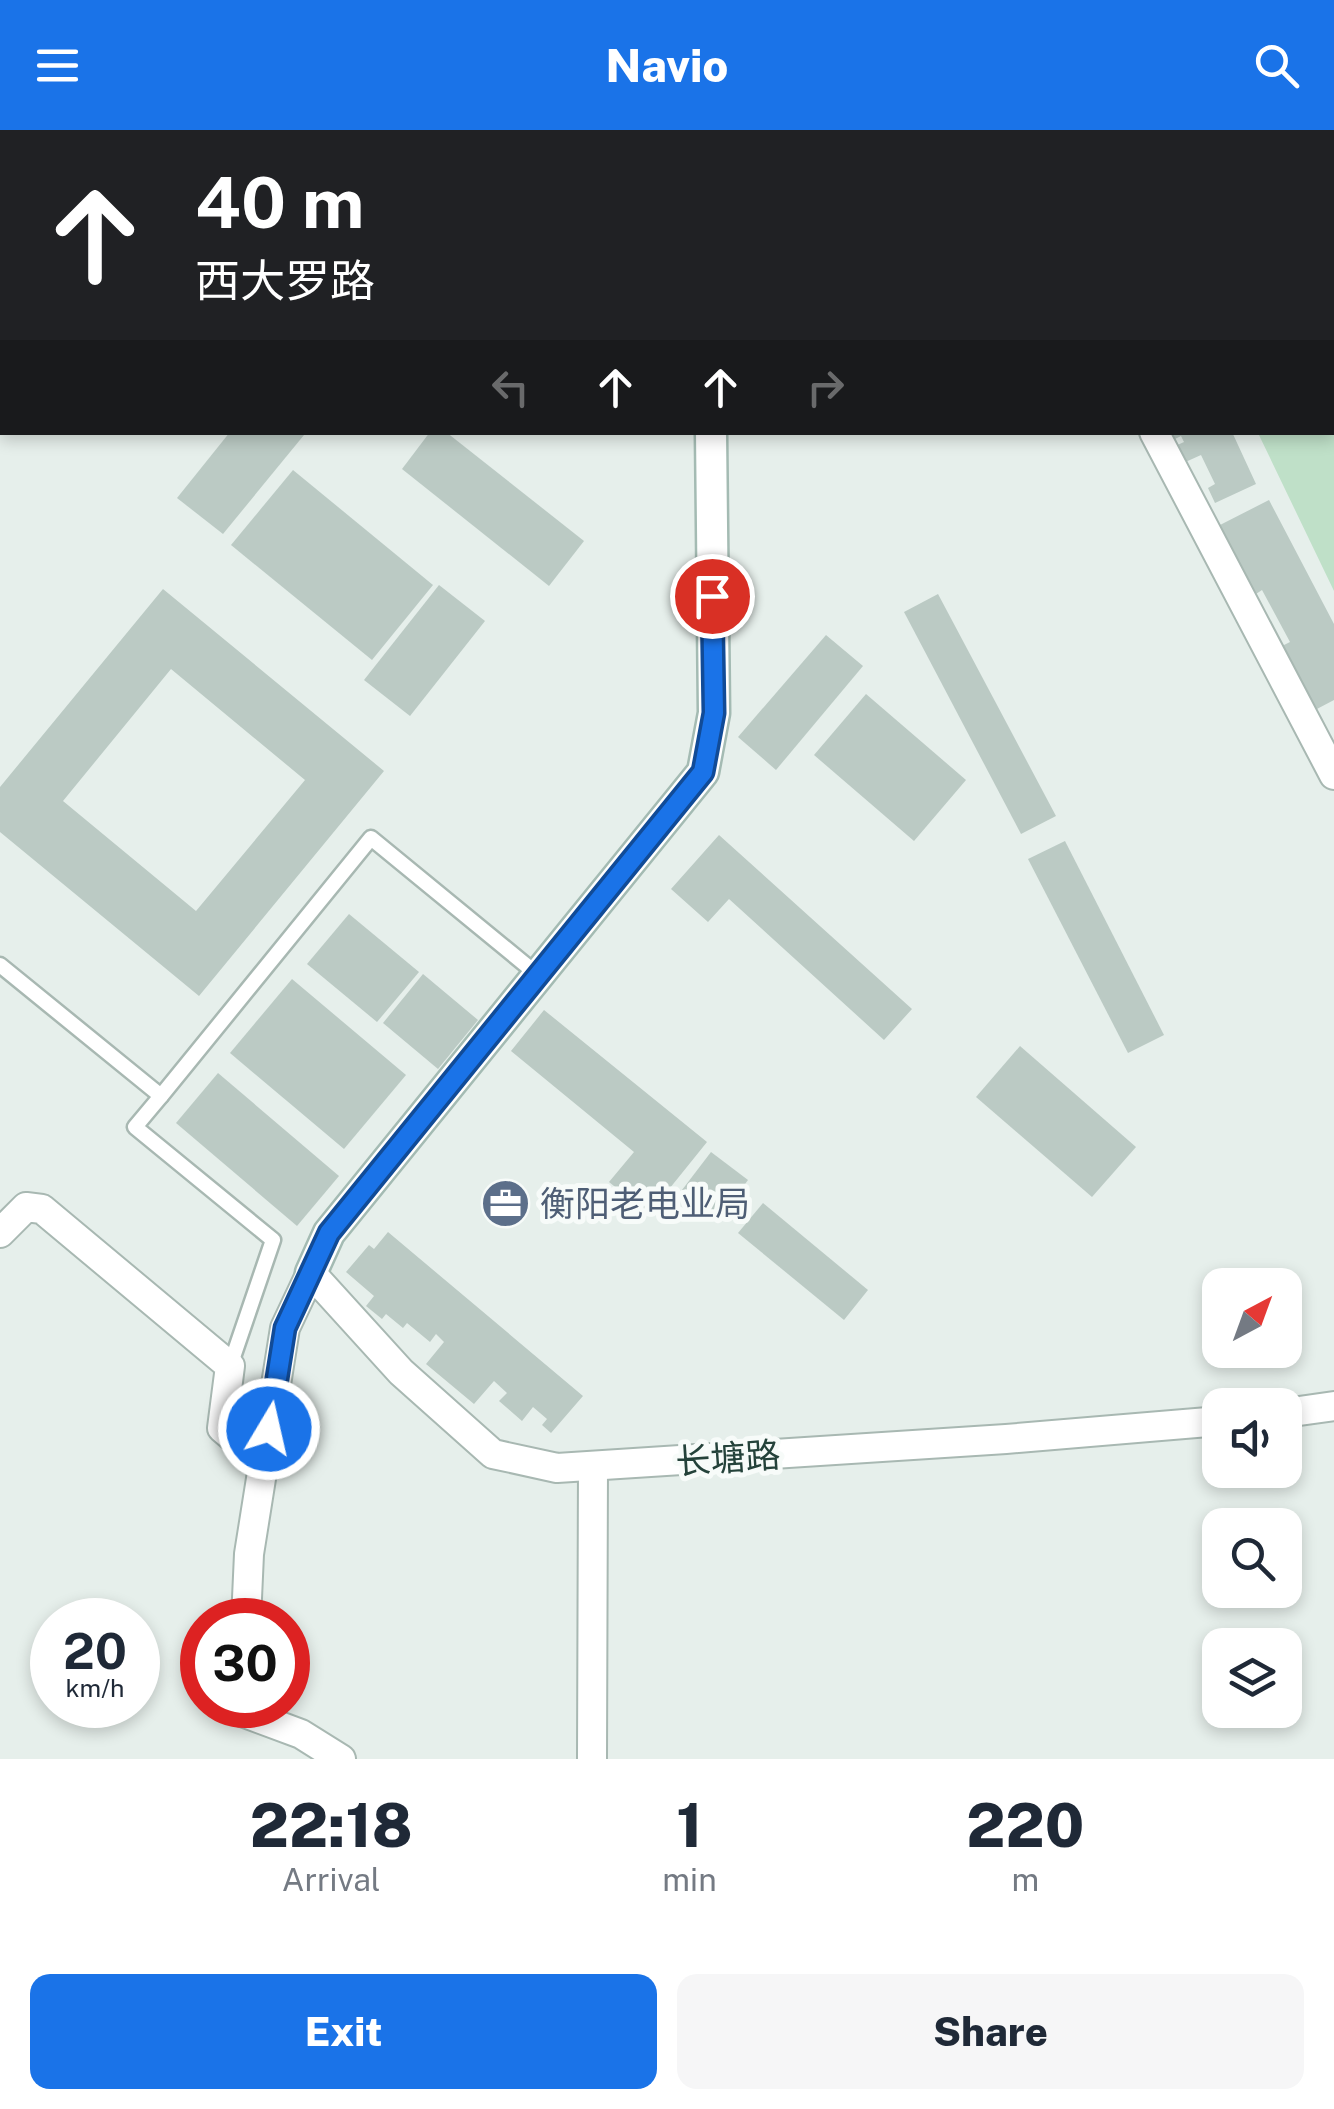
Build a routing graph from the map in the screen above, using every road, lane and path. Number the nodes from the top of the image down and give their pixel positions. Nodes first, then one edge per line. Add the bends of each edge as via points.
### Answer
1 (712, 435) edge
2 (1156, 435) edge
3 (1334, 775) edge
4 (0, 966) edge
5 (538, 976) junction
6 (160, 1096) junction
7 (0, 1233) edge
8 (310, 1273) junction
9 (230, 1366) junction
10 (1334, 1406) edge
11 (1302, 1410) edge
12 (1202, 1422) edge
13 (263, 1463) junction
14 (593, 1466) junction
15 (247, 1598) edge
16 (285, 1728) edge
17 (341, 1759) edge
18 (592, 1759) edge

1 - 5 street via 714,713 703,772
2 - 3 street
4 - 6 lane
5 - 6 lane via 371,838
5 - 8 street via 329,1233
6 - 9 lane via 135,1128 273,1240
7 - 9 street via 26,1207 42,1209
8 - 13 street via 285,1328
8 - 14 street, 长塘路 via 400,1372 492,1454 556,1468
9 - 13 street via 222,1428
10 - 11 street
12 - 14 street, 长塘路
13 - 15 street
14 - 18 street
16 - 17 street

